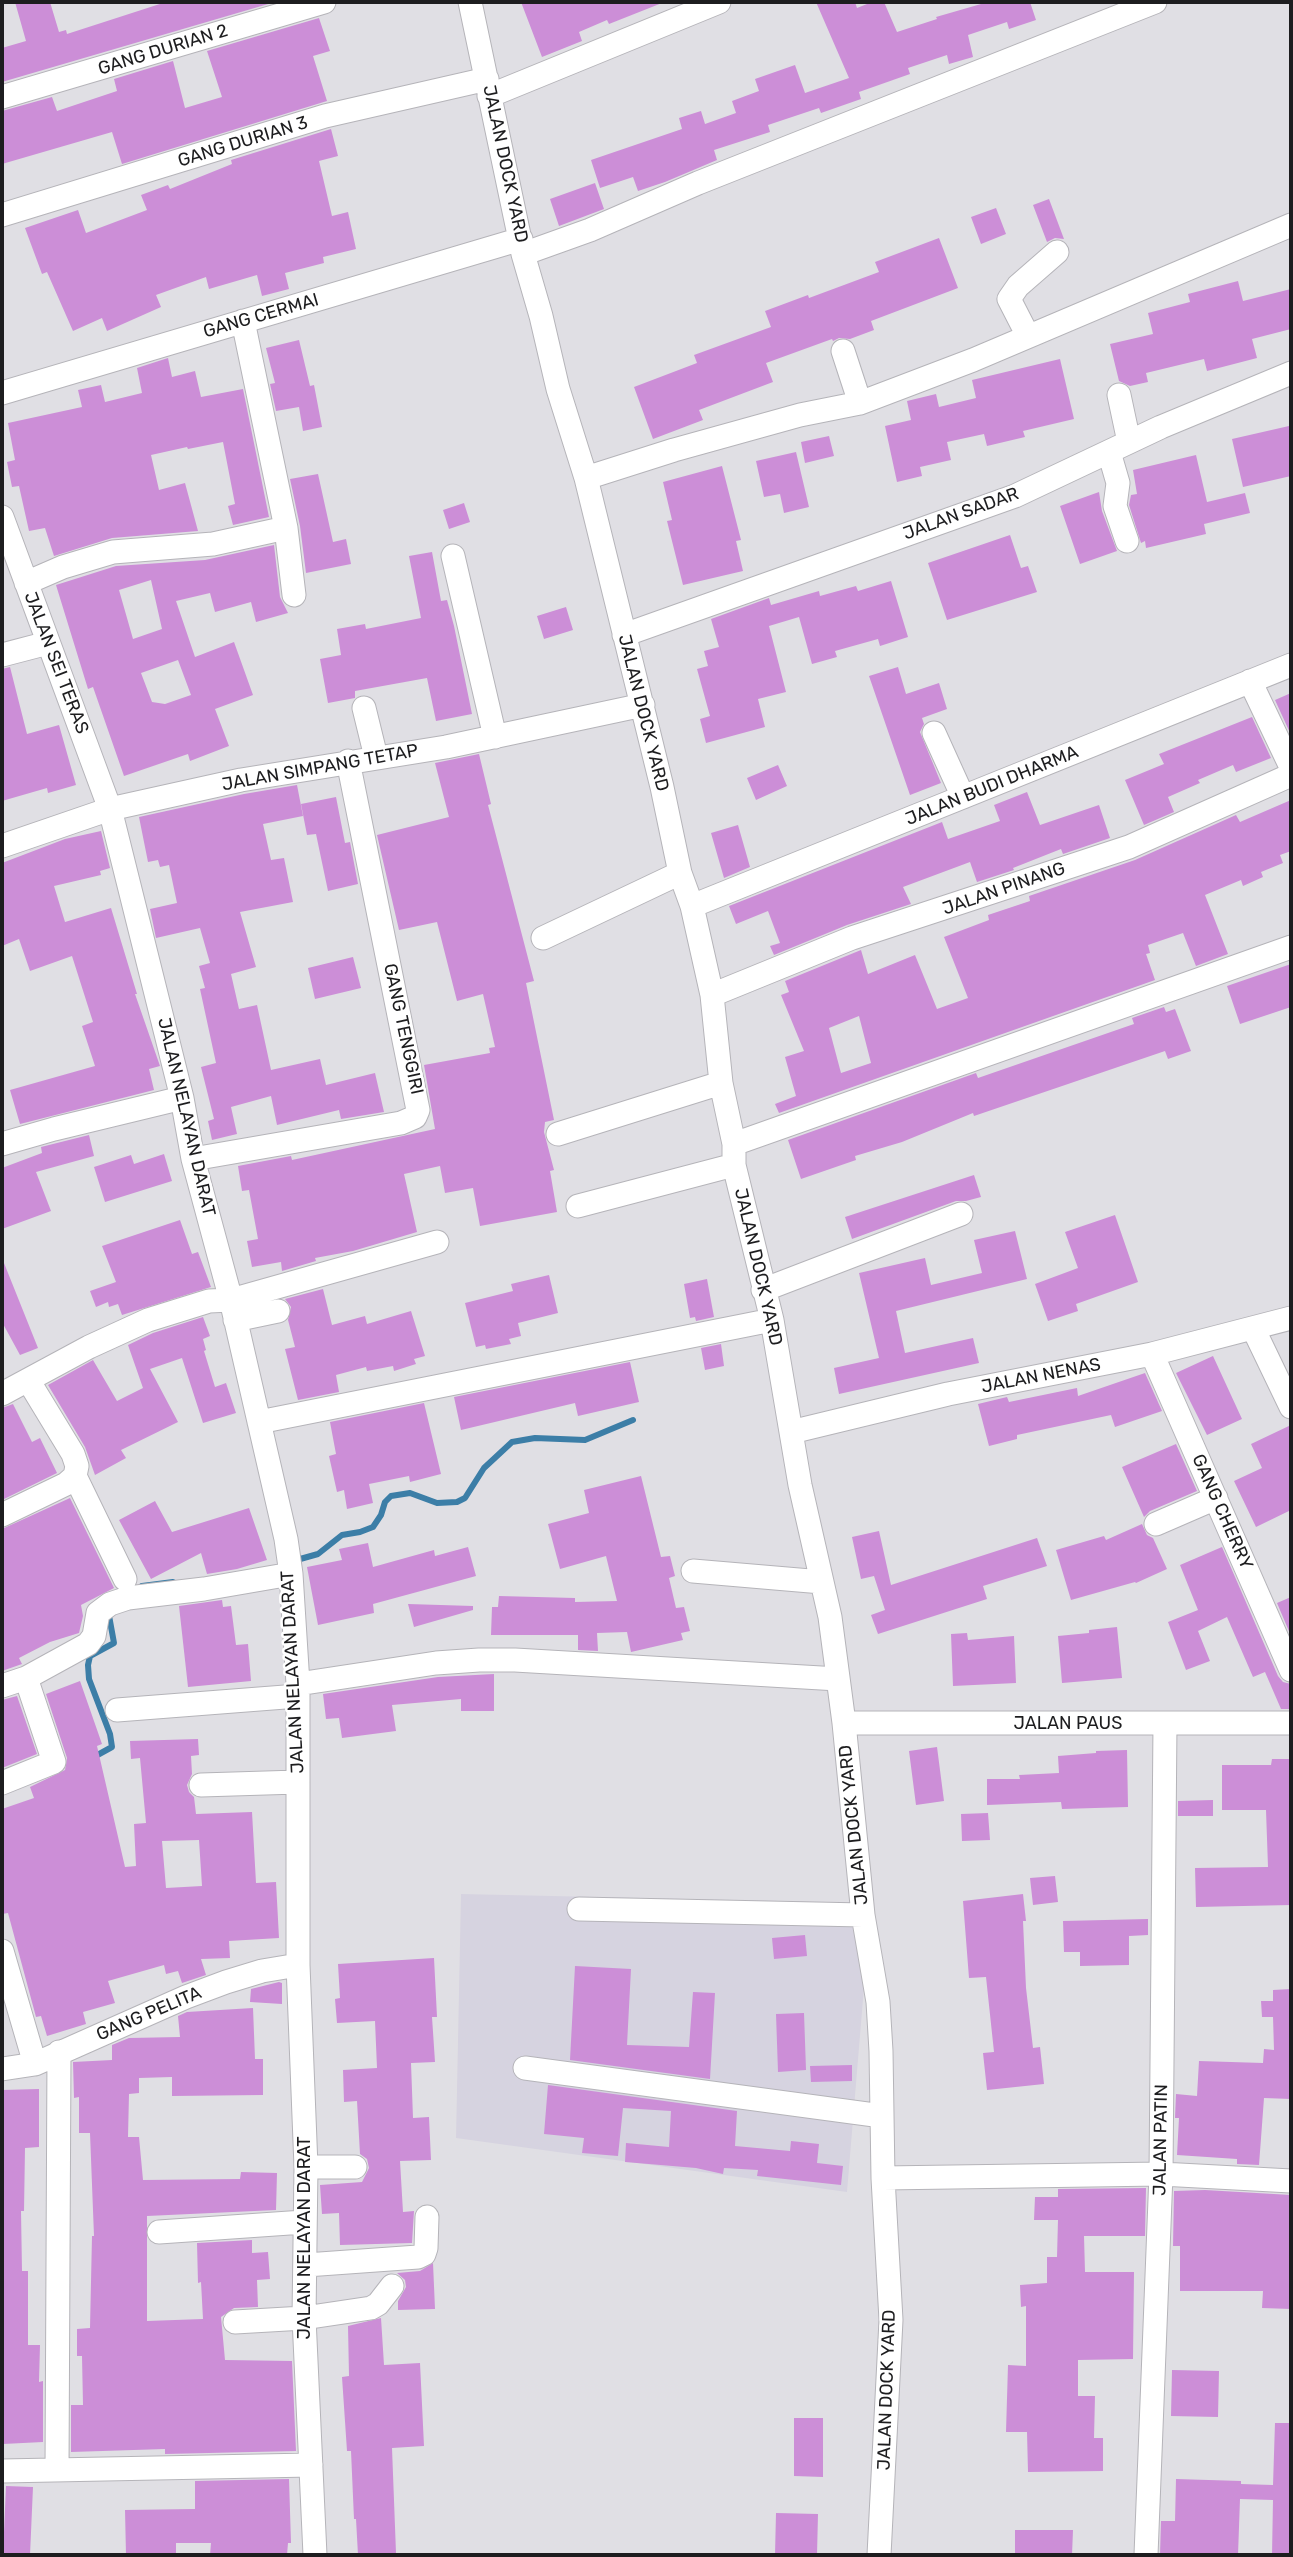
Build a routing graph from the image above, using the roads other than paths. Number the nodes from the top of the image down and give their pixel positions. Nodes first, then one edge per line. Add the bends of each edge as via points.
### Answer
1 (324, 2) edge
2 (470, 2) edge
3 (719, 2) edge
4 (1155, 2) edge
5 (488, 87) junction
6 (2, 97) edge
7 (2, 215) edge
8 (1291, 225) edge
9 (522, 247) junction
10 (1057, 253) dead end
11 (243, 321) junction
12 (1028, 336) junction
13 (843, 351) dead end
14 (1291, 373) edge
15 (2, 393) edge
16 (1119, 395) dead end
17 (860, 403) junction
18 (1119, 447) junction
19 (586, 478) junction
20 (2, 517) edge
21 (286, 528) junction
22 (1127, 541) dead end
23 (453, 556) dead end
24 (26, 583) junction
25 (294, 594) dead end
26 (624, 635) junction
27 (48, 643) junction
28 (2, 654) edge
29 (1291, 665) edge
30 (1250, 681) junction
31 (643, 705) junction
32 (364, 708) dead end
33 (934, 733) dead end
34 (495, 737) junction
35 (376, 757) junction
36 (348, 761) junction
37 (1291, 767) edge
38 (1291, 775) edge
39 (963, 797) junction
40 (110, 809) junction
41 (2, 846) edge
42 (680, 873) junction
43 (692, 906) junction
44 (543, 938) dead end
45 (1291, 947) edge
46 (712, 995) junction
47 (720, 1083) junction
48 (183, 1098) junction
49 (558, 1134) dead end
50 (2, 1144) edge
51 (734, 1155) junction
52 (193, 1159) junction
53 (578, 1206) dead end
54 (961, 1214) dead end
55 (437, 1242) dead end
56 (763, 1290) junction
57 (233, 1310) junction
58 (278, 1311) dead end
59 (1291, 1318) edge
60 (772, 1320) junction
61 (1253, 1328) junction
62 (1152, 1354) junction
63 (28, 1380) junction
64 (2, 1394) edge
65 (1291, 1407) edge
66 (259, 1422) junction
67 (791, 1432) junction
68 (75, 1476) junction
69 (1216, 1498) junction
70 (2, 1515) edge
71 (1156, 1524) dead end
72 (693, 1571) dead end
73 (290, 1572) junction
74 (125, 1579) dead end
75 (822, 1582) junction
76 (1291, 1670) edge
77 (26, 1678) junction
78 (838, 1679) junction
79 (2, 1686) edge
80 (298, 1690) junction
81 (117, 1710) dead end
82 (844, 1723) junction
83 (1291, 1723) edge
84 (1165, 1724) junction
85 (6, 1781) edge
86 (298, 1782) junction
87 (201, 1785) dead end
88 (579, 1909) dead end
89 (863, 1915) junction
90 (2, 1951) edge
91 (298, 1965) junction
92 (59, 2052) junction
93 (35, 2064) junction
94 (526, 2068) dead end
95 (2, 2069) edge
96 (881, 2116) junction
97 (355, 2166) dead end
98 (306, 2167) junction
99 (1161, 2174) junction
100 (883, 2178) junction
101 (1291, 2181) edge
102 (427, 2217) dead end
103 (304, 2222) junction
104 (159, 2232) dead end
105 (306, 2265) junction
106 (392, 2286) dead end
107 (304, 2318) junction
108 (235, 2322) dead end
109 (311, 2465) junction
110 (57, 2470) junction
111 (2, 2471) edge
112 (315, 2555) edge
113 (879, 2555) edge
114 (1146, 2555) edge

1 - 6 street, GANG DURIAN 2
2 - 5 street, JALAN DOCK YARD
3 - 5 street, GANG DURIAN 3
4 - 9 street, GANG CERMAI via 590,230 548,245
5 - 7 street, GANG DURIAN 3 via 325,116
5 - 9 street, JALAN DOCK YARD
8 - 12 street
9 - 11 street, GANG CERMAI
9 - 19 street, JALAN DOCK YARD
10 - 12 street via 1009,299
11 - 15 street, GANG CERMAI
11 - 21 street
12 - 17 street
13 - 17 street
14 - 18 street, JALAN SADAR
16 - 18 street
17 - 19 street via 800,415
18 - 22 street via 1115,506
18 - 26 street, JALAN SADAR via 1015,496
19 - 26 street, JALAN DOCK YARD
20 - 24 street, JALAN SEI TERAS
21 - 24 street via 213,544 113,552
21 - 25 street
23 - 34 street
24 - 27 street, JALAN SEI TERAS
26 - 31 street, JALAN DOCK YARD
27 - 28 street
27 - 40 street, JALAN SEI TERAS
29 - 30 street, JALAN BUDI DHARMA
30 - 37 street
30 - 39 street, JALAN BUDI DHARMA
31 - 34 street, JALAN SIMPANG TETAP
31 - 42 street, JALAN DOCK YARD
32 - 35 street
33 - 39 street
34 - 35 street, JALAN SIMPANG TETAP
35 - 36 street, JALAN SIMPANG TETAP
36 - 40 street, JALAN SIMPANG TETAP
36 - 52 street, GANG TENGGIRI via 418,1110 415,1117 401,1123
38 - 46 street, JALAN PINANG via 1129,847 852,939
39 - 43 street, JALAN BUDI DHARMA
40 - 41 street, JALAN SIMPANG TETAP
40 - 48 street, JALAN NELAYAN DARAT
42 - 43 street, JALAN DOCK YARD
42 - 44 street
43 - 46 street, JALAN DOCK YARD
45 - 51 street
46 - 47 street, JALAN DOCK YARD
47 - 49 street
47 - 51 street, JALAN DOCK YARD
48 - 50 street
48 - 52 street, JALAN NELAYAN DARAT
51 - 53 street
51 - 56 street, JALAN DOCK YARD
52 - 57 street, JALAN NELAYAN DARAT
54 - 56 street
55 - 57 street
56 - 60 street, JALAN DOCK YARD
57 - 58 street
57 - 63 street via 209,1301 148,1320
57 - 66 street, JALAN NELAYAN DARAT
59 - 61 street, JALAN NENAS
60 - 66 street
60 - 67 street, JALAN DOCK YARD
61 - 62 street, JALAN NENAS
61 - 65 street
62 - 67 street, JALAN NENAS via 948,1394
62 - 69 street, GANG CHERRY
63 - 64 street
63 - 68 street via 73,1454
66 - 73 street, JALAN NELAYAN DARAT
67 - 75 street, JALAN DOCK YARD
68 - 70 street
68 - 74 street
69 - 71 street
69 - 76 street, GANG CHERRY
72 - 75 street
73 - 77 street via 128,1598 98,1613 92,1641
73 - 80 street, JALAN NELAYAN DARAT
75 - 78 street, JALAN DOCK YARD
77 - 79 street
77 - 85 street via 52,1764
78 - 80 street via 479,1660 436,1663
78 - 82 street, JALAN DOCK YARD
80 - 81 street
80 - 86 street, JALAN NELAYAN DARAT
82 - 84 street, JALAN PAUS
82 - 89 street, JALAN DOCK YARD
83 - 84 street, JALAN PAUS
84 - 99 street, JALAN PATIN
86 - 87 street
86 - 91 street, JALAN NELAYAN DARAT
88 - 89 street
89 - 96 street, JALAN DOCK YARD via 878,2002
90 - 93 street
91 - 92 street, GANG PELITA via 206,1990
91 - 98 street, JALAN NELAYAN DARAT
92 - 93 street, GANG PELITA
92 - 110 street
93 - 95 street, GANG PELITA
94 - 96 street
96 - 100 street, JALAN DOCK YARD
97 - 98 street
98 - 103 street, JALAN NELAYAN DARAT
99 - 100 street
99 - 101 street
99 - 114 street, JALAN PATIN
100 - 113 street, JALAN DOCK YARD via 891,2320
102 - 105 street via 426,2248 418,2257
103 - 104 street
103 - 105 street, JALAN NELAYAN DARAT
105 - 107 street, JALAN NELAYAN DARAT
106 - 107 street via 371,2308
107 - 108 street
107 - 109 street, JALAN NELAYAN DARAT
109 - 110 street
109 - 112 street, JALAN NELAYAN DARAT
110 - 111 street

